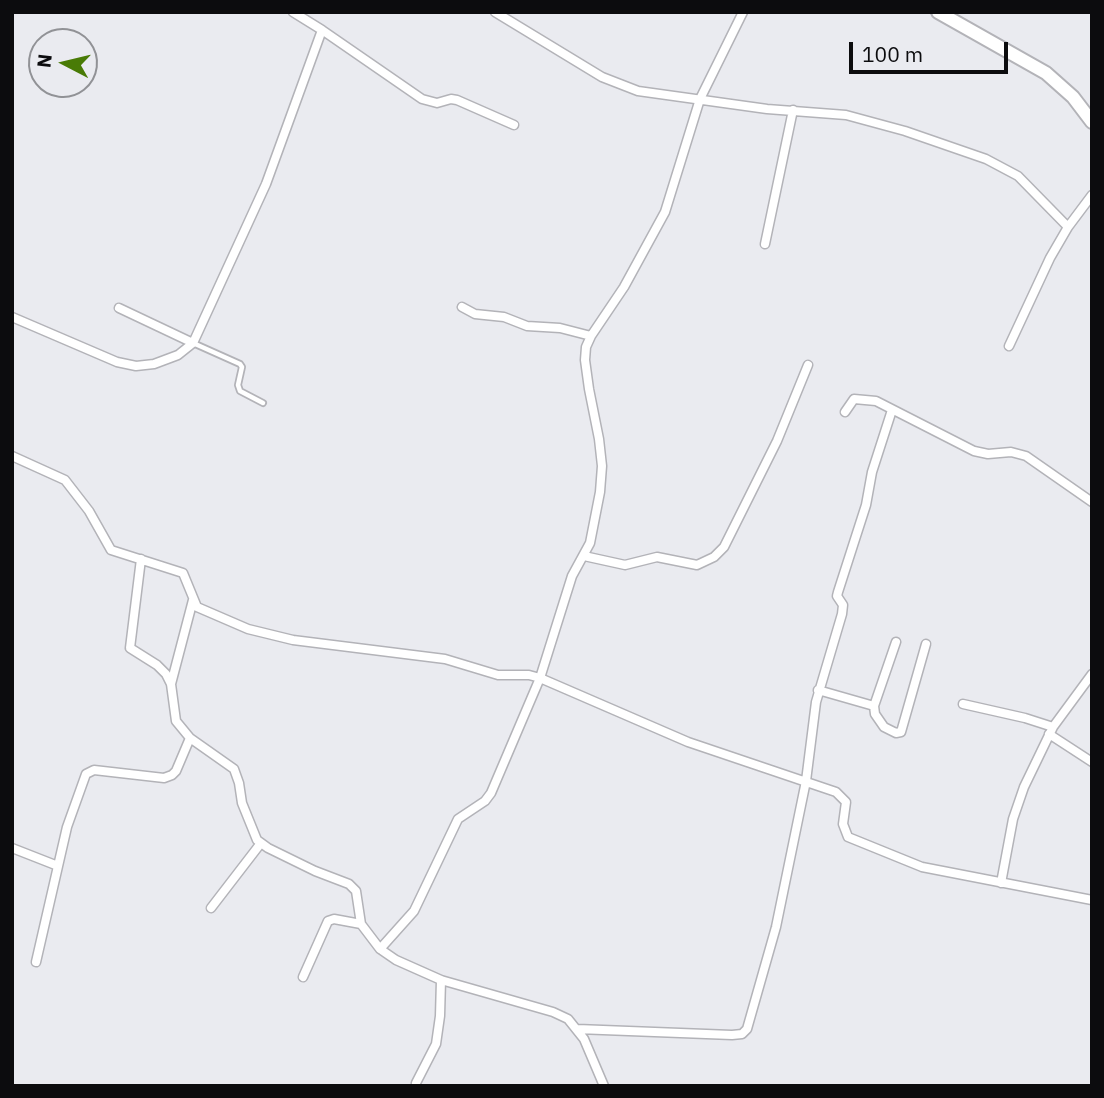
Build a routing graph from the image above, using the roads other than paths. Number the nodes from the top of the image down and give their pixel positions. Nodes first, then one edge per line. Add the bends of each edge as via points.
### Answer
1 (293, 12) edge
2 (495, 12) edge
3 (743, 12) edge
4 (938, 12) edge
5 (322, 30) junction
6 (700, 99) junction
7 (793, 110) junction
8 (1092, 122) edge
9 (514, 125) dead end
10 (1092, 195) edge
11 (1068, 227) junction
12 (765, 244) dead end
13 (462, 307) dead end
14 (119, 308) dead end
15 (12, 317) edge
16 (591, 336) junction
17 (193, 343) junction
18 (1009, 346) dead end
19 (808, 365) dead end
20 (263, 403) dead end
21 (892, 410) junction
22 (845, 412) dead end
23 (12, 456) edge
24 (1092, 502) edge
25 (584, 556) junction
26 (141, 559) junction
27 (193, 600) junction
28 (895, 642) dead end
29 (926, 644) dead end
30 (1092, 674) edge
31 (540, 678) junction
32 (171, 684) junction
33 (818, 690) junction
34 (962, 704) dead end
35 (874, 706) junction
36 (1051, 731) junction
37 (190, 738) junction
38 (1092, 762) edge
39 (806, 781) junction
40 (261, 843) junction
41 (12, 848) edge
42 (58, 866) junction
43 (1001, 883) junction
44 (1092, 900) edge
45 (211, 908) dead end
46 (360, 925) junction
47 (380, 950) junction
48 (36, 962) dead end
49 (303, 977) dead end
50 (441, 980) junction
51 (577, 1029) junction
52 (416, 1083) dead end
53 (604, 1086) edge

1 - 5 street
2 - 6 street via 602,76 638,91
3 - 6 street
4 - 8 main road via 1046,73
5 - 9 street via 422,99 432,103 457,100
5 - 17 street via 266,184
6 - 7 street
6 - 16 street via 665,212
7 - 11 street via 846,115 986,159 1018,176
7 - 12 street
10 - 11 street
11 - 18 street
13 - 16 street via 527,326
14 - 17 street
15 - 17 street via 136,366 178,355
16 - 25 street via 585,360 602,481
17 - 20 lane via 240,363 240,391
19 - 25 street via 777,441 724,547 714,557 697,565 657,557 625,565
21 - 22 street via 862,398 852,401
21 - 24 street via 974,451 1026,456
21 - 33 street via 838,592 843,608
23 - 26 street via 65,480 111,550
25 - 31 street via 572,576
26 - 27 street via 183,573
26 - 32 street via 130,649 157,664
27 - 31 street via 200,608 275,637 445,659 498,675
27 - 32 street
28 - 35 street
29 - 35 street via 901,732 884,727
30 - 36 street
31 - 39 street via 688,742
31 - 47 street via 491,793 458,819 414,911
32 - 37 street via 176,721
33 - 35 street
33 - 39 street
34 - 36 street via 1025,718
36 - 38 street
36 - 43 street via 1018,802
37 - 40 street via 234,769 248,822
37 - 42 street via 176,771 164,778 94,770 86,774
39 - 43 street via 844,798 843,824 848,837 922,867
39 - 51 street via 776,927 747,1029 732,1035
40 - 45 street
40 - 46 street via 349,884 356,891
41 - 42 street
42 - 48 street
43 - 44 street
46 - 47 street
46 - 49 street via 328,921
47 - 50 street
50 - 51 street via 553,1012
50 - 52 street via 436,1044
51 - 53 street

